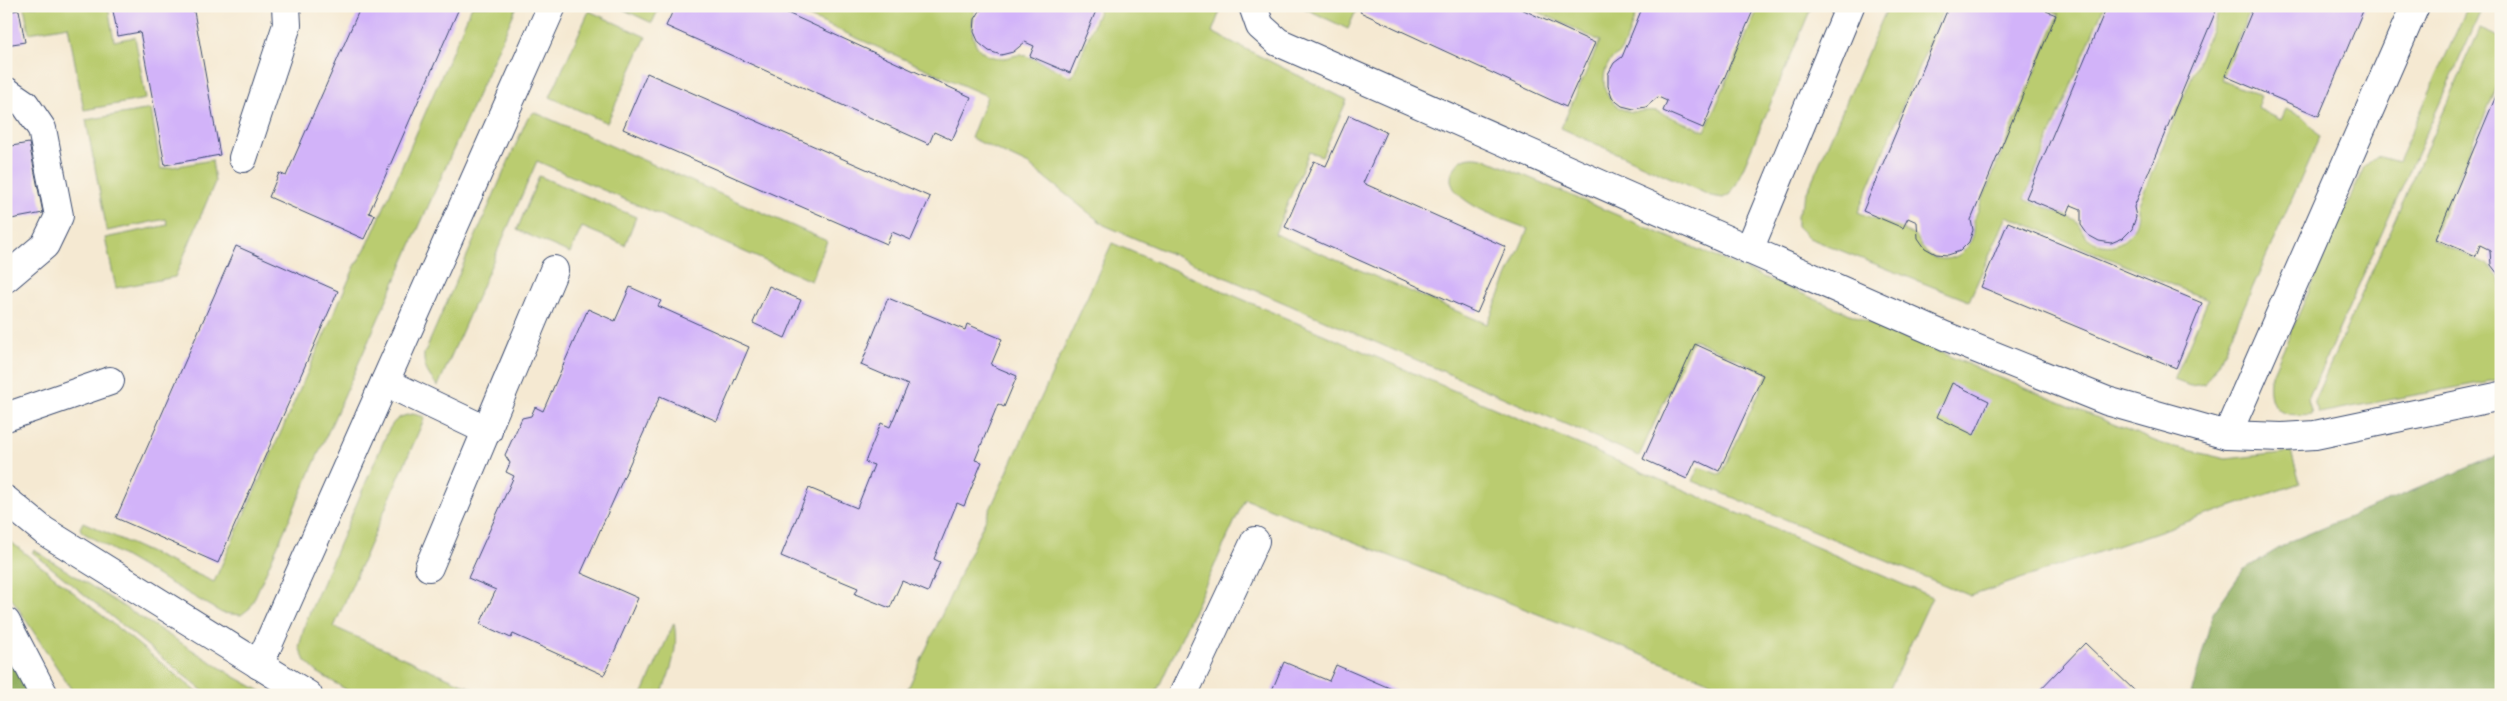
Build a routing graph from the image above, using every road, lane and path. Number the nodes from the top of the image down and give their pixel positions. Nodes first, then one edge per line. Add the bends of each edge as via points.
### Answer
1 (286, 6) edge
2 (552, 6) edge
3 (1253, 6) edge
4 (1850, 6) edge
5 (2415, 6) edge
6 (6, 91) edge
7 (243, 158) dead end
8 (1749, 250) junction
9 (554, 270) dead end
10 (6, 278) edge
11 (110, 381) dead end
12 (385, 382) junction
13 (2501, 396) edge
14 (6, 417) edge
15 (488, 431) junction
16 (2227, 435) junction
17 (6, 500) edge
18 (1255, 541) dead end
19 (429, 567) dead end
20 (6, 622) edge
21 (260, 666) junction
22 (44, 695) edge
23 (308, 695) edge
24 (1182, 695) edge

1 - 7 street via 287,24
2 - 12 street
3 - 8 street via 1260,26 1278,42
4 - 8 street
5 - 16 street
6 - 10 street via 25,104 42,129 58,216 45,245
8 - 16 street via 1945,336 2106,401
9 - 15 street
11 - 14 street
12 - 15 street
12 - 21 street
13 - 16 street via 2315,435
15 - 19 street
17 - 21 street via 44,531
18 - 24 street
20 - 22 street
21 - 23 street

